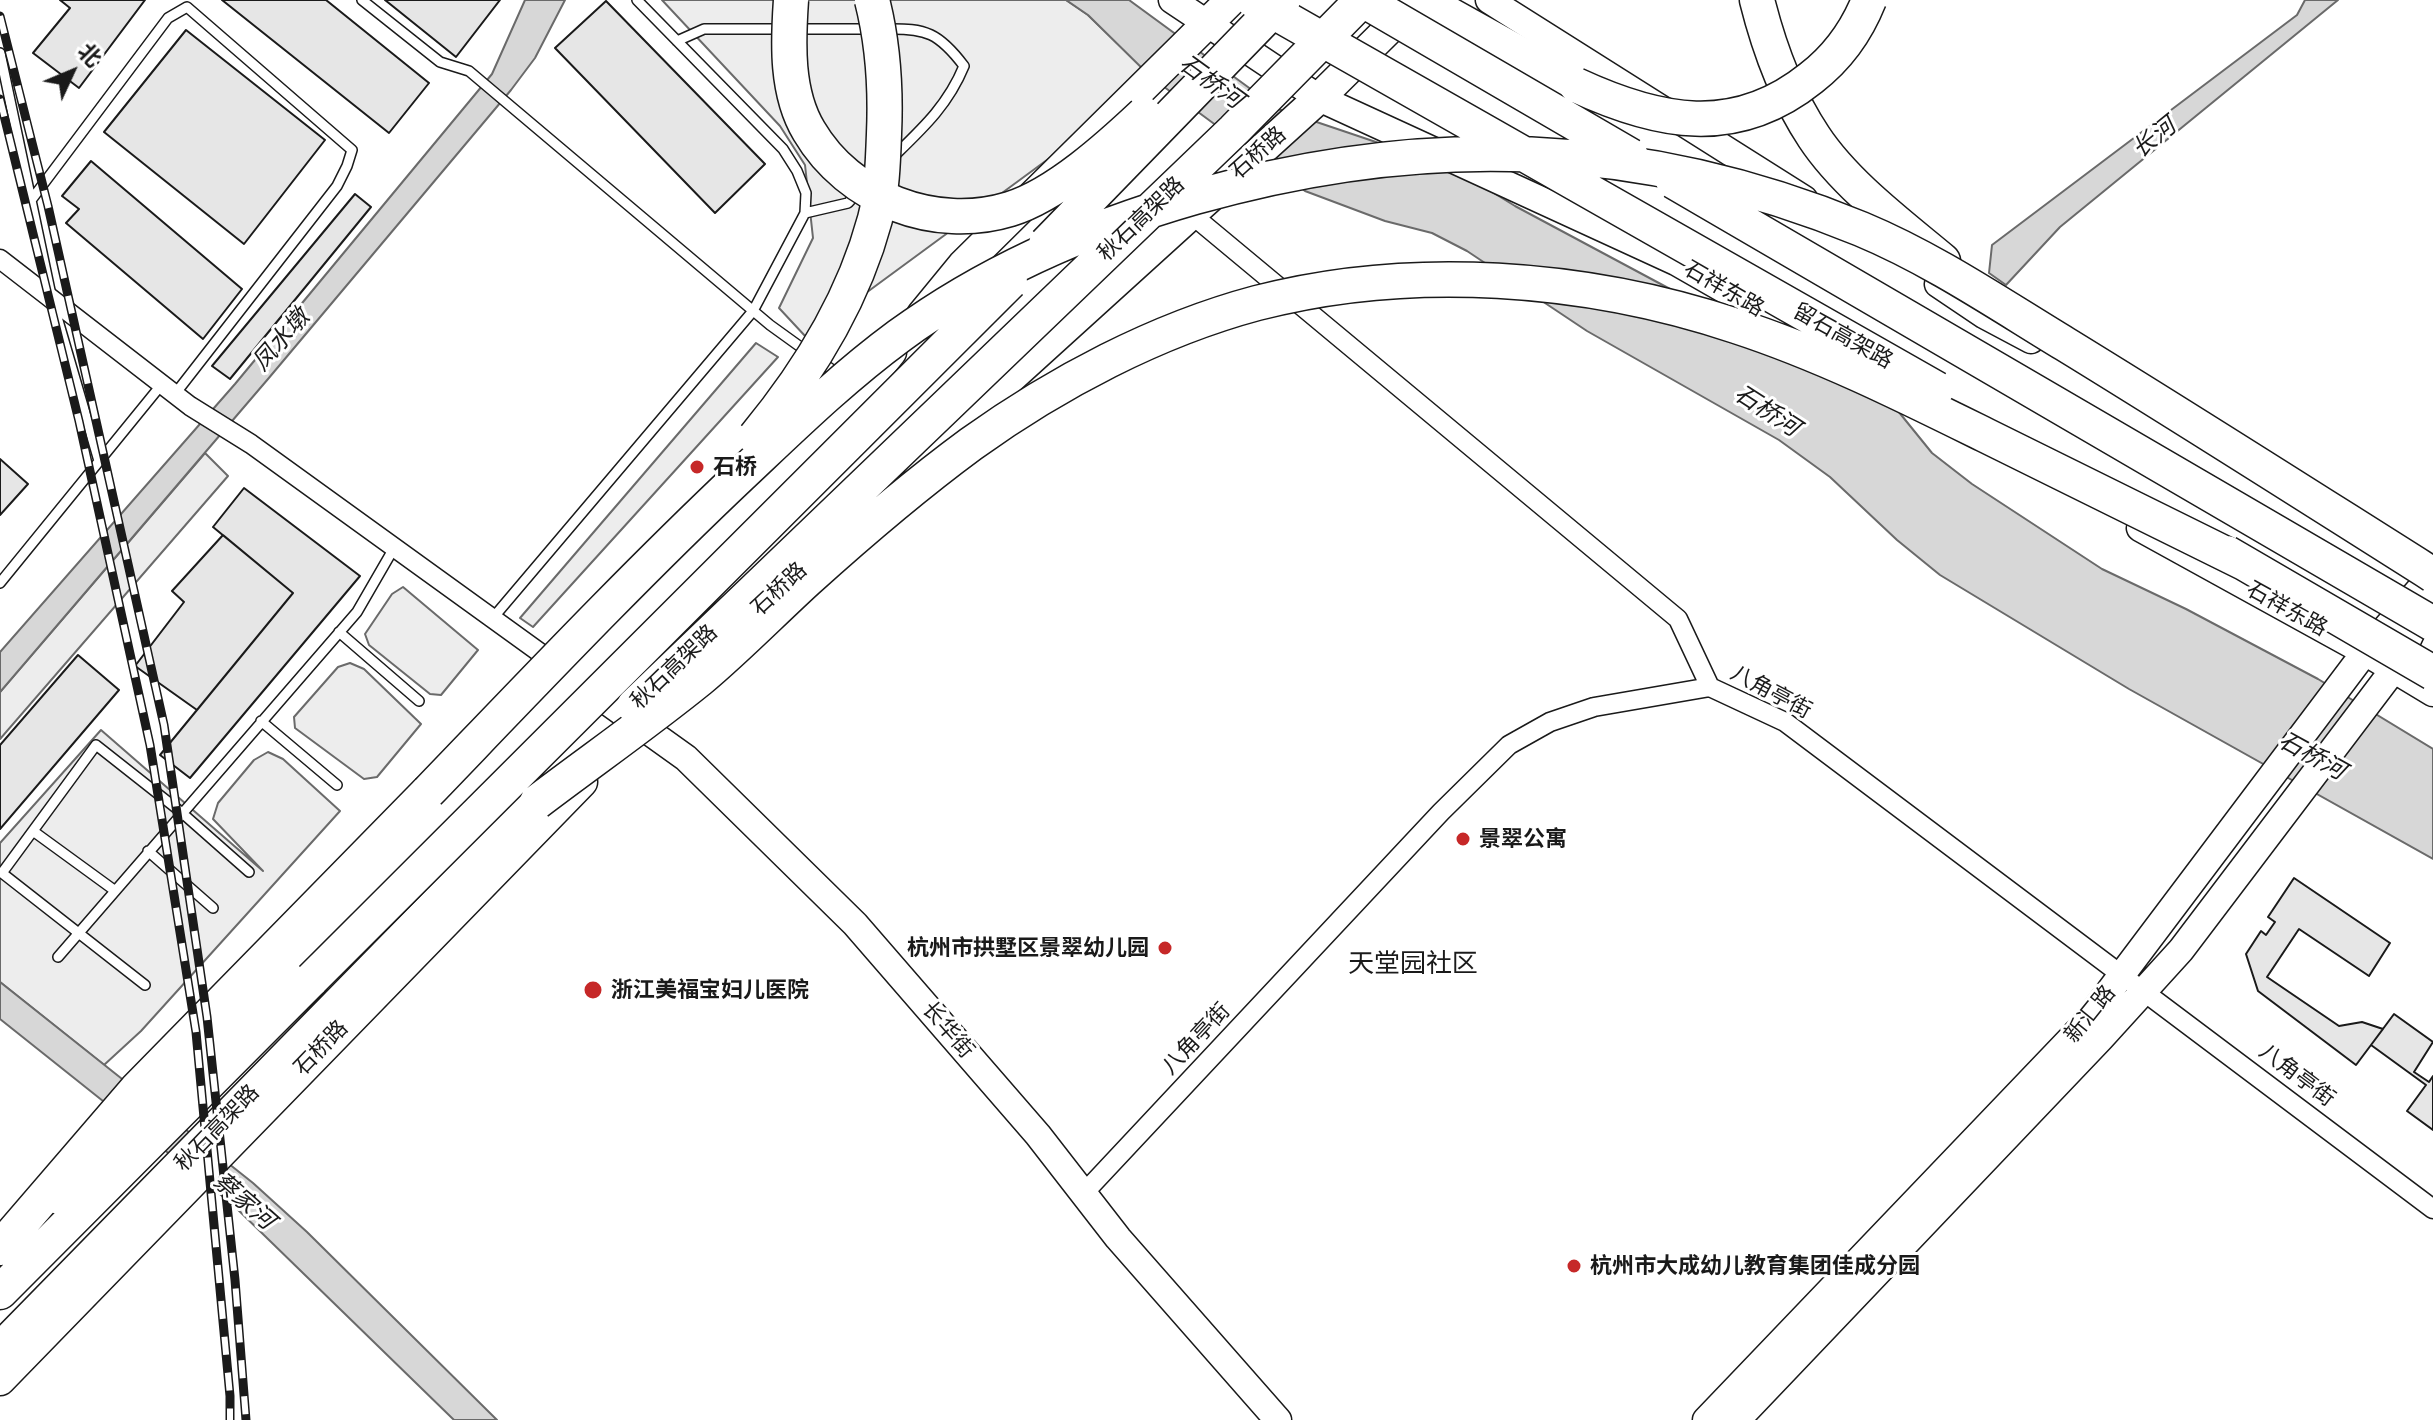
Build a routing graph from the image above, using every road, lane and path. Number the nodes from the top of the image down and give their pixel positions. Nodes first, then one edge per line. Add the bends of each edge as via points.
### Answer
1 (362, 0) edge
2 (637, 0) edge
3 (791, 0) edge
4 (872, 0) edge
5 (1172, 0) edge
6 (1231, 0) edge
7 (1253, 0) edge
8 (1281, 0) edge
9 (1362, 0) edge
10 (1392, 0) edge
11 (1421, 0) edge
12 (1489, 0) edge
13 (1757, 0) edge
14 (1869, 0) edge
15 (1207, 21) edge
16 (677, 41) junction
17 (0, 53) edge
18 (1415, 94) junction
19 (1315, 101) junction
20 (1234, 130) junction
21 (32, 199) junction
22 (805, 213) junction
23 (1191, 214) junction
24 (0, 259) edge
25 (1990, 299) junction
26 (52, 300) junction
27 (753, 311) junction
28 (168, 389) junction
29 (860, 390) junction
30 (99, 461) junction
31 (394, 548) junction
32 (2433, 557) edge
33 (2246, 564) junction
34 (646, 565) junction
35 (2433, 575) edge
36 (0, 583) edge
37 (2433, 585) edge
38 (492, 619) junction
39 (2433, 624) edge
40 (339, 632) junction
41 (2365, 652) junction
42 (2394, 669) junction
43 (2433, 673) edge
44 (578, 681) junction
45 (1710, 687) junction
46 (2433, 693) edge
47 (419, 701) dead end
48 (261, 721) junction
49 (639, 724) junction
50 (337, 785) dead end
51 (537, 802) junction
52 (181, 812) junction
53 (33, 831) junction
54 (148, 851) junction
55 (249, 872) dead end
56 (114, 890) junction
57 (213, 908) dead end
58 (79, 933) junction
59 (58, 957) dead end
60 (2123, 973) junction
61 (145, 985) dead end
62 (2145, 990) junction
63 (1084, 1193) junction
64 (2433, 1209) edge
65 (0, 1248) edge
66 (0, 1255) edge
67 (0, 1292) edge
68 (0, 1350) edge
69 (0, 1380) edge
70 (1278, 1420) edge
71 (1706, 1420) edge
72 (1737, 1420) edge

1 - 27 lane via 440,62 469,71
2 - 16 lane
3 - 8 highway, bridge via 789,61 808,131 873,195 953,218 1012,209 1072,175
4 - 34 highway, bridge via 884,72 883,163 876,216 860,266 816,355 787,398
5 - 15 street, 石祥东路
6 - 15 main road
7 - 18 highway, 留石高架路, bridge
8 - 67 highway, 秋石高架路, bridge via 1017,274
9 - 20 highway, 秋石高架路, bridge
9 - 39 highway, bridge
10 - 20 highway, bridge via 1366,28
11 - 14 highway, bridge via 1617,103 1660,115 1712,119 1760,110 1798,89 1835,56
11 - 19 main road, 石桥路
12 - 32 street via 1984,315
13 - 25 highway, bridge via 1767,41 1814,138 1880,208
15 - 18 highway, bridge
15 - 19 street, 石祥东路
15 - 29 main road via 963,265
16 - 22 lane via 783,149 806,193
16 - 22 lane via 704,29 917,28 947,43 964,66 936,115 848,203
17 - 21 lane
18 - 33 highway, 留石高架路, bridge
19 - 23 main road, 石桥路
19 - 41 street, 石祥东路 via 1676,262
20 - 51 highway, 秋石高架路, bridge
21 - 26 lane
21 - 28 lane via 168,18 187,7 352,150 337,186
22 - 27 lane
23 - 45 street via 1678,619
23 - 49 main road, 石桥路 via 699,663
24 - 26 street
25 - 34 highway, bridge via 1862,229 1726,183 1663,168 1505,153 1421,154 1316,167 1105,226 1059,244 955,300 842,380
25 - 35 highway, bridge
26 - 28 street
26 - 30 lane
27 - 29 lane
27 - 38 lane
28 - 30 lane
28 - 31 street
29 - 44 main road
30 - 36 lane
31 - 38 street
31 - 40 lane via 357,612
33 - 43 highway, 留石高架路, bridge
33 - 51 highway, bridge via 1915,400 1736,326 1674,308 1545,286 1422,280 1365,284 1253,304 1195,323 1035,402 904,497 700,679
34 - 65 highway, bridge via 136,1090
35 - 41 street, 新汇路
37 - 42 street, 新汇路
38 - 44 street
40 - 47 lane
40 - 48 lane
41 - 42 street, 石祥东路
41 - 60 street, 新汇路
42 - 46 street, 石祥东路
42 - 62 street, 新汇路
44 - 49 street, 长华街
44 - 66 main road via 128,1134
45 - 60 street, 八角亭街 via 1785,722
45 - 63 street, 八角亭街 via 1594,707 1550,722 1509,745
48 - 50 lane
48 - 52 lane
49 - 63 street, 长华街 via 686,758 855,924
49 - 69 main road, 石桥路
51 - 68 highway, 秋石高架路
52 - 53 lane via 96,745
52 - 54 lane
52 - 55 lane
53 - 56 lane
53 - 58 lane via 2,873
54 - 56 lane
54 - 57 lane
56 - 58 lane
58 - 59 lane
58 - 61 lane
60 - 62 street, 八角亭街
60 - 71 street, 新汇路 via 2084,1025
62 - 64 street, 八角亭街
62 - 72 street, 新汇路
63 - 70 street, 长华街

